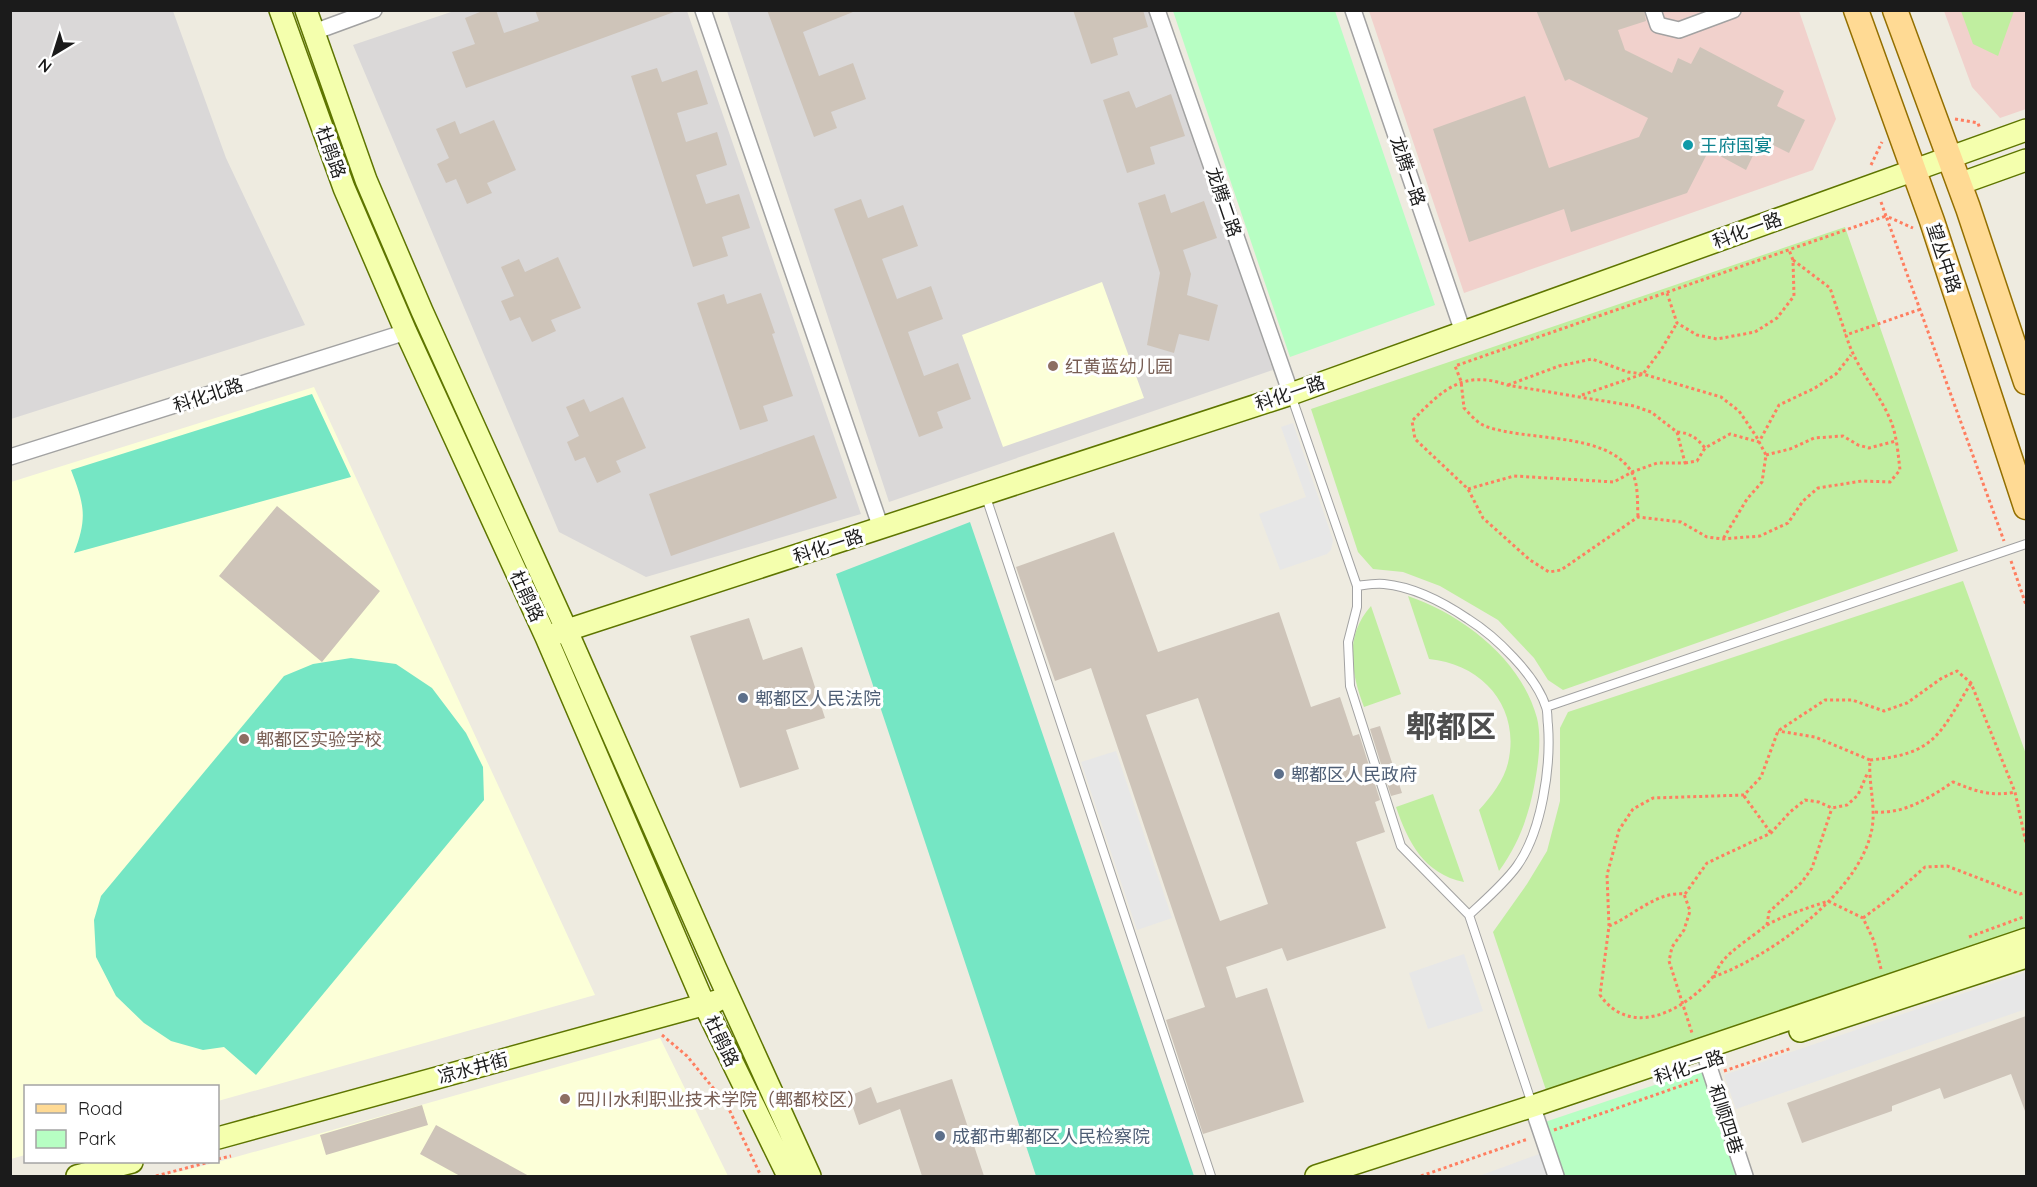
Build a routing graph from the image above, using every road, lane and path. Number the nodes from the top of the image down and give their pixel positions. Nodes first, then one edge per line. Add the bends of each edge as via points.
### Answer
1 (280, 10) edge
2 (306, 10) edge
3 (374, 10) edge
4 (703, 10) edge
5 (1157, 10) edge
6 (1353, 10) edge
7 (1653, 10) edge
8 (1734, 10) edge
9 (1856, 10) edge
10 (1895, 10) edge
11 (314, 32) junction
12 (2026, 130) edge
13 (1878, 132) dead end
14 (1949, 157) junction
15 (2026, 160) edge
16 (1913, 170) junction
17 (1874, 184) junction
18 (1959, 184) junction
19 (1886, 216) junction
20 (1914, 228) dead end
21 (1789, 250) junction
22 (1793, 260) junction
23 (1667, 292) junction
24 (1921, 309) junction
25 (1677, 323) junction
26 (406, 332) junction
27 (1463, 332) junction
28 (1846, 335) junction
29 (1852, 354) junction
30 (1643, 374) junction
31 (1461, 381) junction
32 (2026, 382) edge
33 (1507, 385) junction
34 (1290, 394) junction
35 (1581, 396) junction
36 (1677, 432) junction
37 (1896, 441) junction
38 (1759, 442) junction
39 (1705, 448) junction
40 (1766, 455) junction
41 (10, 457) edge
42 (1684, 463) junction
43 (1632, 472) junction
44 (1468, 489) junction
45 (985, 494) junction
46 (2026, 507) edge
47 (1638, 517) junction
48 (881, 528) junction
49 (1723, 539) junction
50 (2026, 544) edge
51 (2008, 552) junction
52 (1357, 586) junction
53 (2026, 605) edge
54 (567, 631) junction
55 (546, 637) junction
56 (1971, 683) junction
57 (1546, 707) junction
58 (1778, 731) junction
59 (1870, 760) junction
60 (1869, 770) junction
61 (2015, 792) junction
62 (1744, 795) junction
63 (1832, 808) junction
64 (1875, 812) junction
65 (1771, 833) junction
66 (2026, 843) edge
67 (2026, 892) edge
68 (1684, 894) junction
69 (1828, 901) junction
70 (1469, 915) junction
71 (2026, 916) edge
72 (1863, 918) junction
73 (1767, 925) junction
74 (1609, 927) junction
75 (2026, 939) edge
76 (1959, 940) dead end
77 (2026, 957) edge
78 (1881, 969) dead end
79 (1712, 978) junction
80 (729, 998) junction
81 (705, 1004) junction
82 (1683, 1005) junction
83 (662, 1035) dead end
84 (1707, 1061) junction
85 (1535, 1111) junction
86 (219, 1138) edge
87 (240, 1153) dead end
88 (219, 1159) edge
89 (125, 1163) edge
90 (202, 1163) edge
91 (77, 1176) edge
92 (156, 1176) edge
93 (761, 1176) edge
94 (788, 1176) edge
95 (810, 1176) edge
96 (1211, 1176) edge
97 (1316, 1176) edge
98 (1351, 1176) edge
99 (1556, 1176) edge
100 (1745, 1176) edge

1 - 26 street, 杜鹃路 via 344,188
2 - 11 street, 杜鹃路
3 - 11 street
4 - 48 street
5 - 34 street, 龙腾二路
6 - 27 street, 龙腾一路
7 - 8 street via 1658,25 1679,30
9 - 16 main road, 望丛中路
10 - 14 main road
11 - 54 street, 杜鹃路 via 366,180
12 - 14 street, 科化一路
13 - 17 path via 1882,144 1869,170
14 - 16 street, 科化一路
14 - 18 main road
15 - 18 street
16 - 17 street, 科化一路
16 - 46 main road, 望丛中路
17 - 19 path
17 - 27 street, 科化一路
18 - 32 main road
19 - 20 path
19 - 21 path
19 - 24 path
21 - 22 path
21 - 23 path
22 - 25 path via 1794,296 1777,318 1755,332 1717,339 1697,335
22 - 28 path via 1830,288
23 - 25 path
23 - 31 path via 1455,366
24 - 28 path
24 - 51 path
25 - 30 path
26 - 41 street, 科化北路
26 - 55 street, 杜鹃路
27 - 34 street, 科化一路
28 - 29 path
29 - 37 path via 1891,419
29 - 38 path via 1836,374 1779,405
30 - 33 path via 1592,359
30 - 35 path
30 - 38 path via 1721,397 1738,411
31 - 33 path via 1492,379
31 - 43 path via 1464,408 1483,426 1612,452
31 - 44 path via 1431,401 1412,421 1415,439
33 - 35 path
34 - 45 street, 科化一路
34 - 52 lane
35 - 36 path via 1651,412
36 - 39 path via 1687,433
36 - 42 path
37 - 40 path via 1869,448 1844,436 1814,438
37 - 49 path via 1900,470 1890,482 1862,481 1818,488 1788,523 1760,536
38 - 39 path via 1730,434
38 - 40 path
39 - 42 path via 1697,461
40 - 49 path via 1762,482
42 - 43 path via 1657,463
43 - 44 path via 1614,482 1514,476
43 - 47 path
44 - 47 path via 1483,518 1549,572 1561,570
45 - 48 street, 科化一路
45 - 96 lane
47 - 49 path via 1681,522 1707,537
48 - 54 street, 科化一路
50 - 51 lane
51 - 53 path
51 - 57 lane
52 - 57 lane via 1383,584 1407,589 1444,603 1477,624 1529,676
52 - 70 lane via 1357,608 1348,642 1350,687 1401,846
54 - 55 street, 科化一路
54 - 80 street, 杜鹃路
55 - 81 street, 杜鹃路
56 - 58 path via 1957,671 1907,703 1884,711 1852,700 1825,700
56 - 59 path via 1941,732 1926,745 1892,758
56 - 61 path
57 - 70 lane via 1549,741 1545,789 1533,834 1518,865
58 - 59 path via 1815,737
58 - 62 path via 1761,777
59 - 60 path
60 - 63 path via 1858,795 1847,805
60 - 64 path
61 - 64 path via 1998,796 1953,782 1909,807 1890,813
61 - 66 path
62 - 65 path
62 - 74 path via 1653,798 1633,809 1619,830 1607,874
63 - 65 path via 1804,800
63 - 73 path via 1812,868 1769,912
64 - 69 path via 1870,839 1851,875
65 - 68 path via 1707,863
67 - 72 path via 2020,894 1947,866 1925,867
68 - 74 path via 1671,893
68 - 82 path via 1690,911 1669,961
69 - 72 path
69 - 73 path
69 - 79 path via 1803,926 1768,950
70 - 85 lane
71 - 76 path
72 - 78 path
73 - 79 path via 1722,962
74 - 82 path via 1600,995 1608,1007 1627,1017 1647,1017
75 - 85 street
77 - 84 street, 科化二路
79 - 82 path
80 - 81 street, 凉水井街
80 - 95 street, 杜鹃路
81 - 86 street, 凉水井街
81 - 94 street, 杜鹃路
83 - 93 path via 687,1056 727,1105
84 - 85 street, 科化二路
84 - 100 street, 和顺四巷
85 - 97 street
85 - 98 street, 科化二路
85 - 99 street
87 - 88 path
89 - 91 street
90 - 92 path

